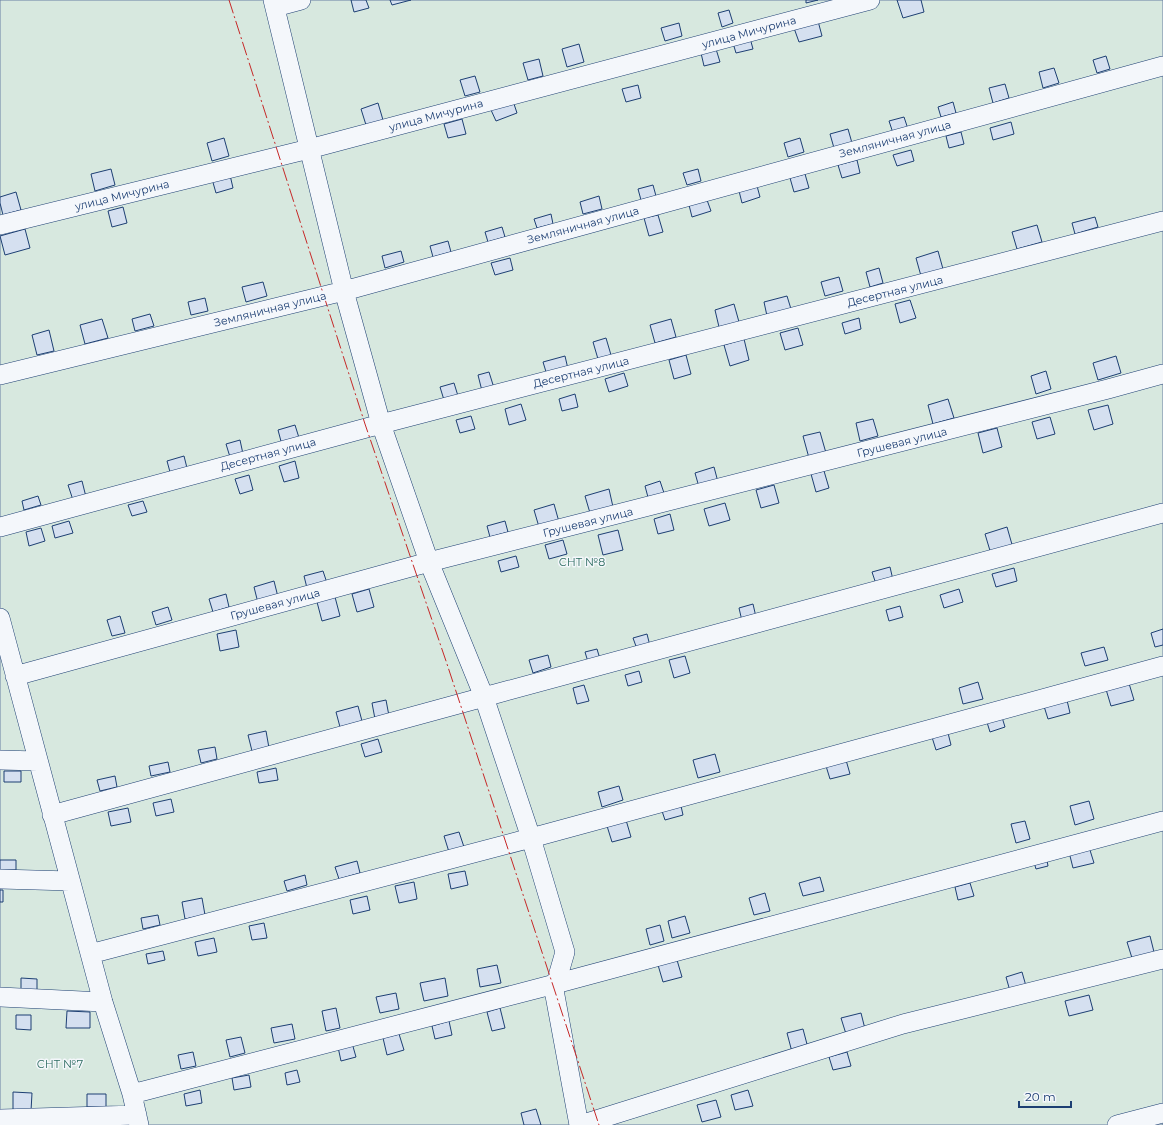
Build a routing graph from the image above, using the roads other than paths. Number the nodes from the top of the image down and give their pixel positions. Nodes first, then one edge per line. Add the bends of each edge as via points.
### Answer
1 (301, 0) edge
2 (870, 0) edge
3 (274, 3) edge
4 (1163, 66) edge
5 (309, 149) junction
6 (1163, 221) edge
7 (0, 225) edge
8 (344, 290) junction
9 (1163, 374) edge
10 (0, 375) edge
11 (381, 424) junction
12 (1163, 513) edge
13 (0, 527) edge
14 (429, 562) junction
15 (0, 618) edge
16 (3, 638) edge
17 (1163, 666) edge
18 (15, 676) junction
19 (484, 696) junction
20 (0, 760) edge
21 (38, 761) junction
22 (52, 815) junction
23 (1163, 821) edge
24 (531, 838) junction
25 (0, 879) edge
26 (70, 880) junction
27 (90, 954) junction
28 (1163, 959) edge
29 (556, 984) junction
30 (0, 997) edge
31 (103, 1002) junction
32 (132, 1094) junction
33 (1163, 1113) edge
34 (0, 1119) edge
35 (138, 1120) edge
36 (579, 1125) edge
37 (1117, 1125) edge

1 - 3 street
2 - 5 street, улица Мичурина
3 - 5 street
4 - 8 street, Земляничная улица
5 - 7 street, улица Мичурина
5 - 8 street
6 - 11 street, Десертная улица
8 - 10 street, Земляничная улица
8 - 11 street
9 - 14 street, Грушевая улица
11 - 13 street, Десертная улица
11 - 14 street
12 - 19 street
14 - 18 street, Грушевая улица
14 - 19 street
15 - 16 street
16 - 18 street
17 - 24 street
18 - 21 street
19 - 22 street
19 - 24 street
20 - 21 street
21 - 22 street
22 - 26 street
23 - 29 street
24 - 27 street
24 - 29 street via 565,952
25 - 26 street
26 - 27 street
27 - 31 street
28 - 36 street via 903,1024
29 - 32 street
29 - 36 street via 554,990
30 - 31 street
31 - 32 street
32 - 35 street
33 - 37 street
34 - 35 street

